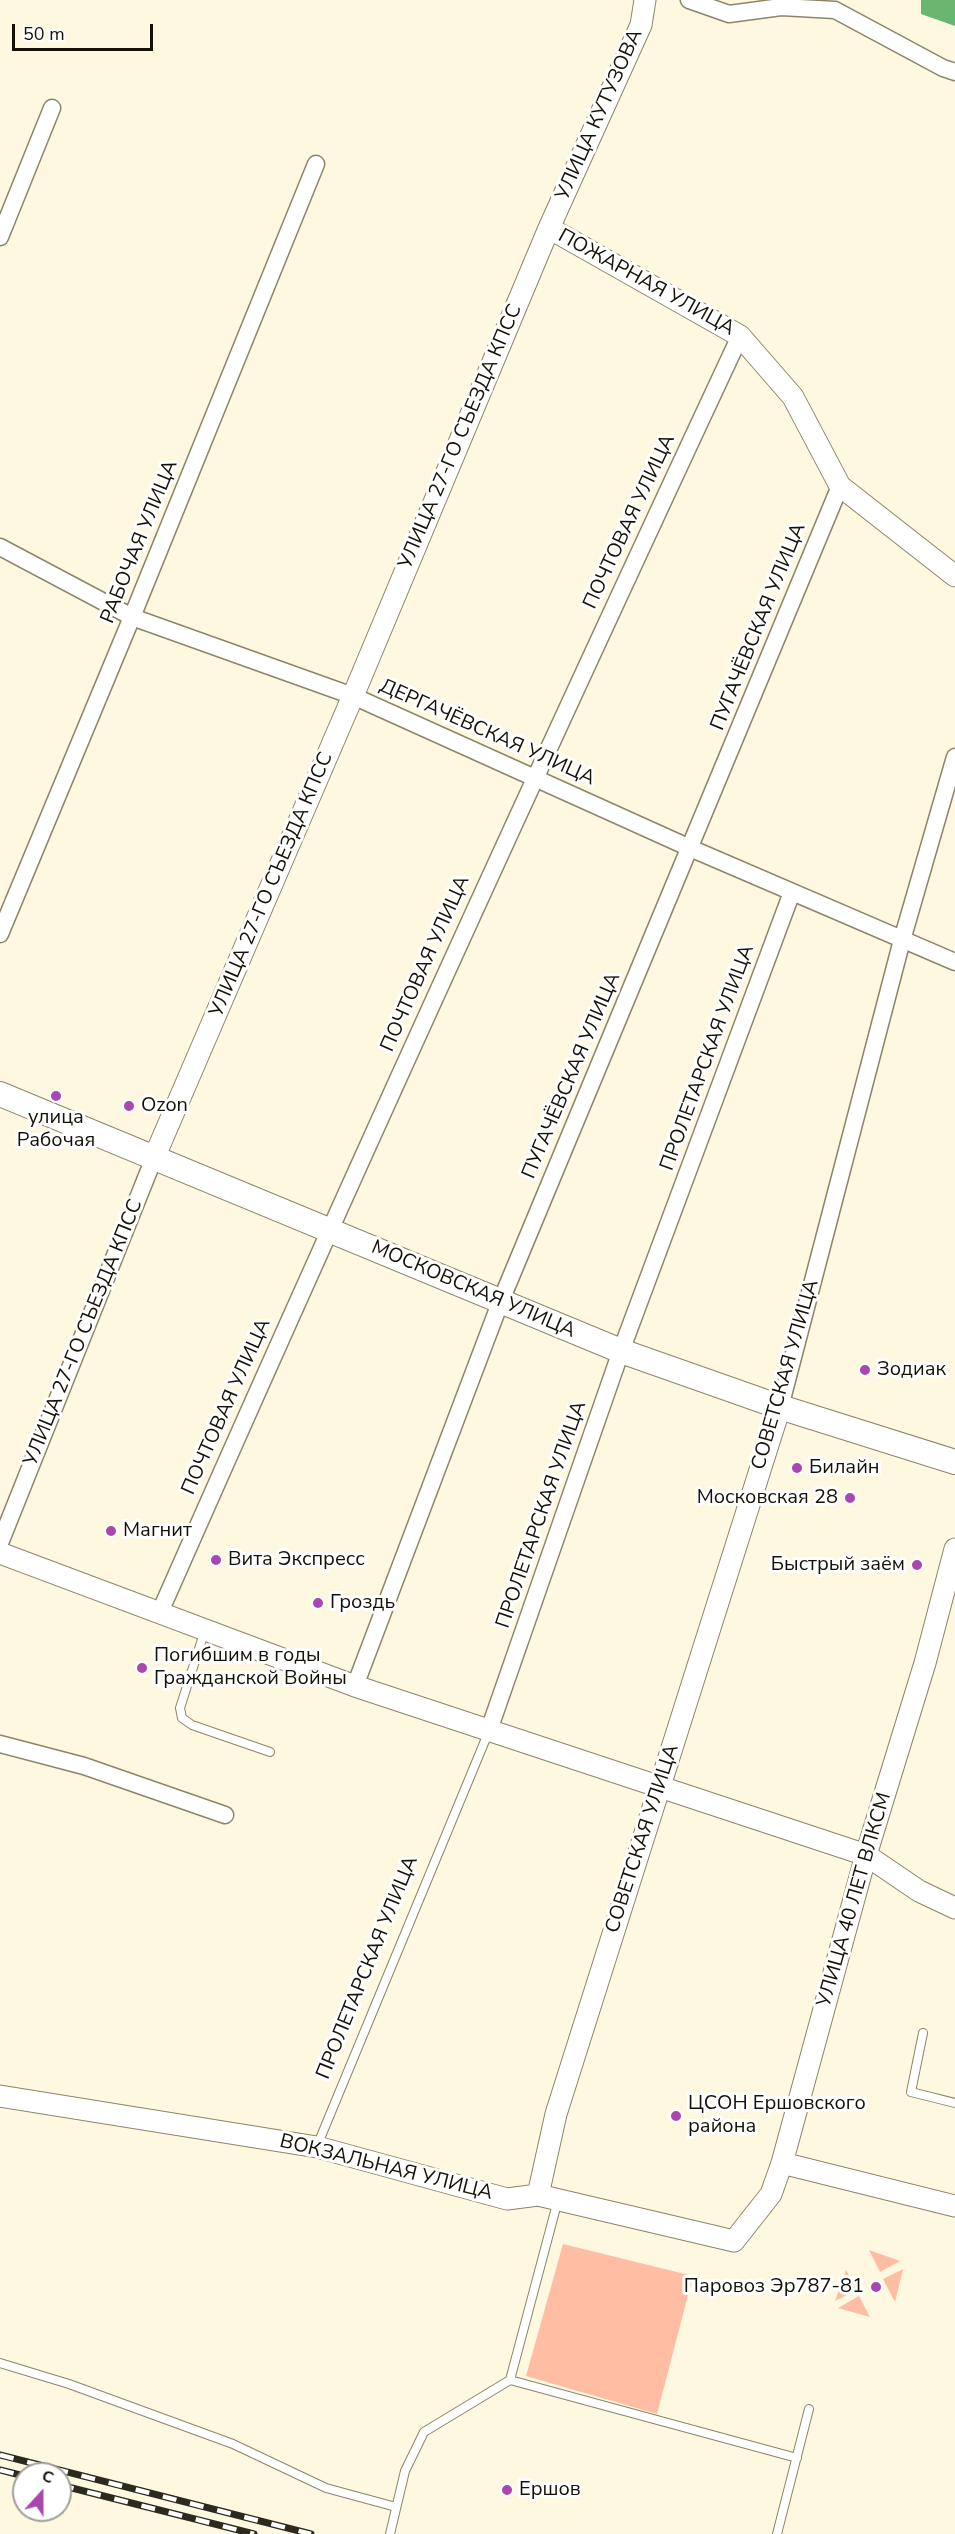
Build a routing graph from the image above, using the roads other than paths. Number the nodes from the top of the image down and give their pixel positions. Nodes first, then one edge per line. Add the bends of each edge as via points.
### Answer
1 (645, 0) edge
2 (689, 0) edge
3 (955, 72) edge
4 (52, 108) dead end
5 (316, 164) dead end
6 (549, 228) junction
7 (0, 237) edge
8 (740, 336) junction
9 (840, 486) junction
10 (0, 547) edge
11 (955, 576) edge
12 (132, 617) junction
13 (353, 696) junction
14 (955, 757) edge
15 (534, 778) junction
16 (690, 848) junction
17 (792, 892) junction
18 (0, 934) edge
19 (902, 940) junction
20 (955, 962) edge
21 (0, 1094) edge
22 (154, 1158) junction
23 (328, 1230) junction
24 (500, 1303) junction
25 (621, 1351) junction
26 (780, 1407) junction
27 (955, 1462) edge
28 (0, 1543) edge
29 (955, 1549) edge
30 (0, 1553) edge
31 (160, 1612) junction
32 (205, 1629) junction
33 (355, 1686) junction
34 (489, 1730) junction
35 (0, 1744) edge
36 (270, 1752) dead end
37 (659, 1786) junction
38 (225, 1815) dead end
39 (866, 1855) junction
40 (955, 1908) edge
41 (923, 2033) dead end
42 (0, 2096) edge
43 (955, 2103) edge
44 (317, 2146) junction
45 (782, 2163) junction
46 (548, 2197) junction
47 (955, 2206) edge
48 (734, 2241) joint
49 (0, 2362) edge
50 (510, 2380) junction
51 (809, 2409) dead end
52 (797, 2458) junction
53 (396, 2507) junction
54 (390, 2534) edge
55 (777, 2534) edge

1 - 6 street, УЛИЦА КУТУЗОВА via 641,25
2 - 3 street via 729,14 781,7 835,10
4 - 7 street
5 - 12 street, РАБОЧАЯ УЛИЦА
6 - 8 street, ПОЖАРНАЯ УЛИЦА
6 - 13 street, УЛИЦА 27-ГО СЪЕЗДА КПСС
8 - 9 street, ПОЖАРНАЯ УЛИЦА via 793,397
8 - 15 street, ПОЧТОВАЯ УЛИЦА
9 - 11 street, ПОЖАРНАЯ УЛИЦА
9 - 16 street, ПУГАЧЁВСКАЯ УЛИЦА
10 - 12 street, ДЕРГАЧЁВСКАЯ УЛИЦА
12 - 13 street, ДЕРГАЧЁВСКАЯ УЛИЦА
12 - 18 street, РАБОЧАЯ УЛИЦА
13 - 15 street, ДЕРГАЧЁВСКАЯ УЛИЦА
13 - 22 street, УЛИЦА 27-ГО СЪЕЗДА КПСС
14 - 19 street, СОВЕТСКАЯ УЛИЦА
15 - 16 street, ДЕРГАЧЁВСКАЯ УЛИЦА
15 - 23 street, ПОЧТОВАЯ УЛИЦА
16 - 17 street, ДЕРГАЧЁВСКАЯ УЛИЦА
16 - 24 street, ПУГАЧЁВСКАЯ УЛИЦА
17 - 19 street, ДЕРГАЧЁВСКАЯ УЛИЦА
17 - 25 street, ПРОЛЕТАРСКАЯ УЛИЦА
19 - 20 street, ДЕРГАЧЁВСКАЯ УЛИЦА
19 - 26 street, СОВЕТСКАЯ УЛИЦА
21 - 22 main road, МОСКОВСКАЯ УЛИЦА
22 - 23 main road, МОСКОВСКАЯ УЛИЦА
22 - 28 street, УЛИЦА 27-ГО СЪЕЗДА КПСС
23 - 24 main road, МОСКОВСКАЯ УЛИЦА
23 - 31 street, ПОЧТОВАЯ УЛИЦА
24 - 25 main road, МОСКОВСКАЯ УЛИЦА
24 - 33 street, ПУГАЧЁВСКАЯ УЛИЦА
25 - 26 main road, МОСКОВСКАЯ УЛИЦА
25 - 34 street, ПРОЛЕТАРСКАЯ УЛИЦА
26 - 27 main road, МОСКОВСКАЯ УЛИЦА
26 - 37 street, СОВЕТСКАЯ УЛИЦА
29 - 39 street, УЛИЦА 40 ЛЕТ ВЛКСМ via 925,1663
30 - 31 street
31 - 32 street
32 - 33 street
32 - 36 lane via 180,1708 182,1718
33 - 34 street
34 - 37 street
34 - 44 lane, ПРОЛЕТАРСКАЯ УЛИЦА
35 - 38 street via 84,1766
37 - 39 street
37 - 46 street, СОВЕТСКАЯ УЛИЦА via 556,2114
39 - 40 street via 919,1892
39 - 45 street, УЛИЦА 40 ЛЕТ ВЛКСМ
41 - 43 lane via 911,2092
42 - 44 street, ВОКЗАЛЬНАЯ УЛИЦА
44 - 46 street, ВОКЗАЛЬНАЯ УЛИЦА via 507,2199
45 - 47 street
45 - 48 street, УЛИЦА 40 ЛЕТ ВЛКСМ via 771,2194
46 - 48 street, ВОКЗАЛЬНАЯ УЛИЦА
46 - 50 lane
49 - 53 lane via 232,2444 326,2488
50 - 52 lane
50 - 53 lane via 424,2432 405,2471
51 - 52 lane
52 - 55 lane
53 - 54 lane

